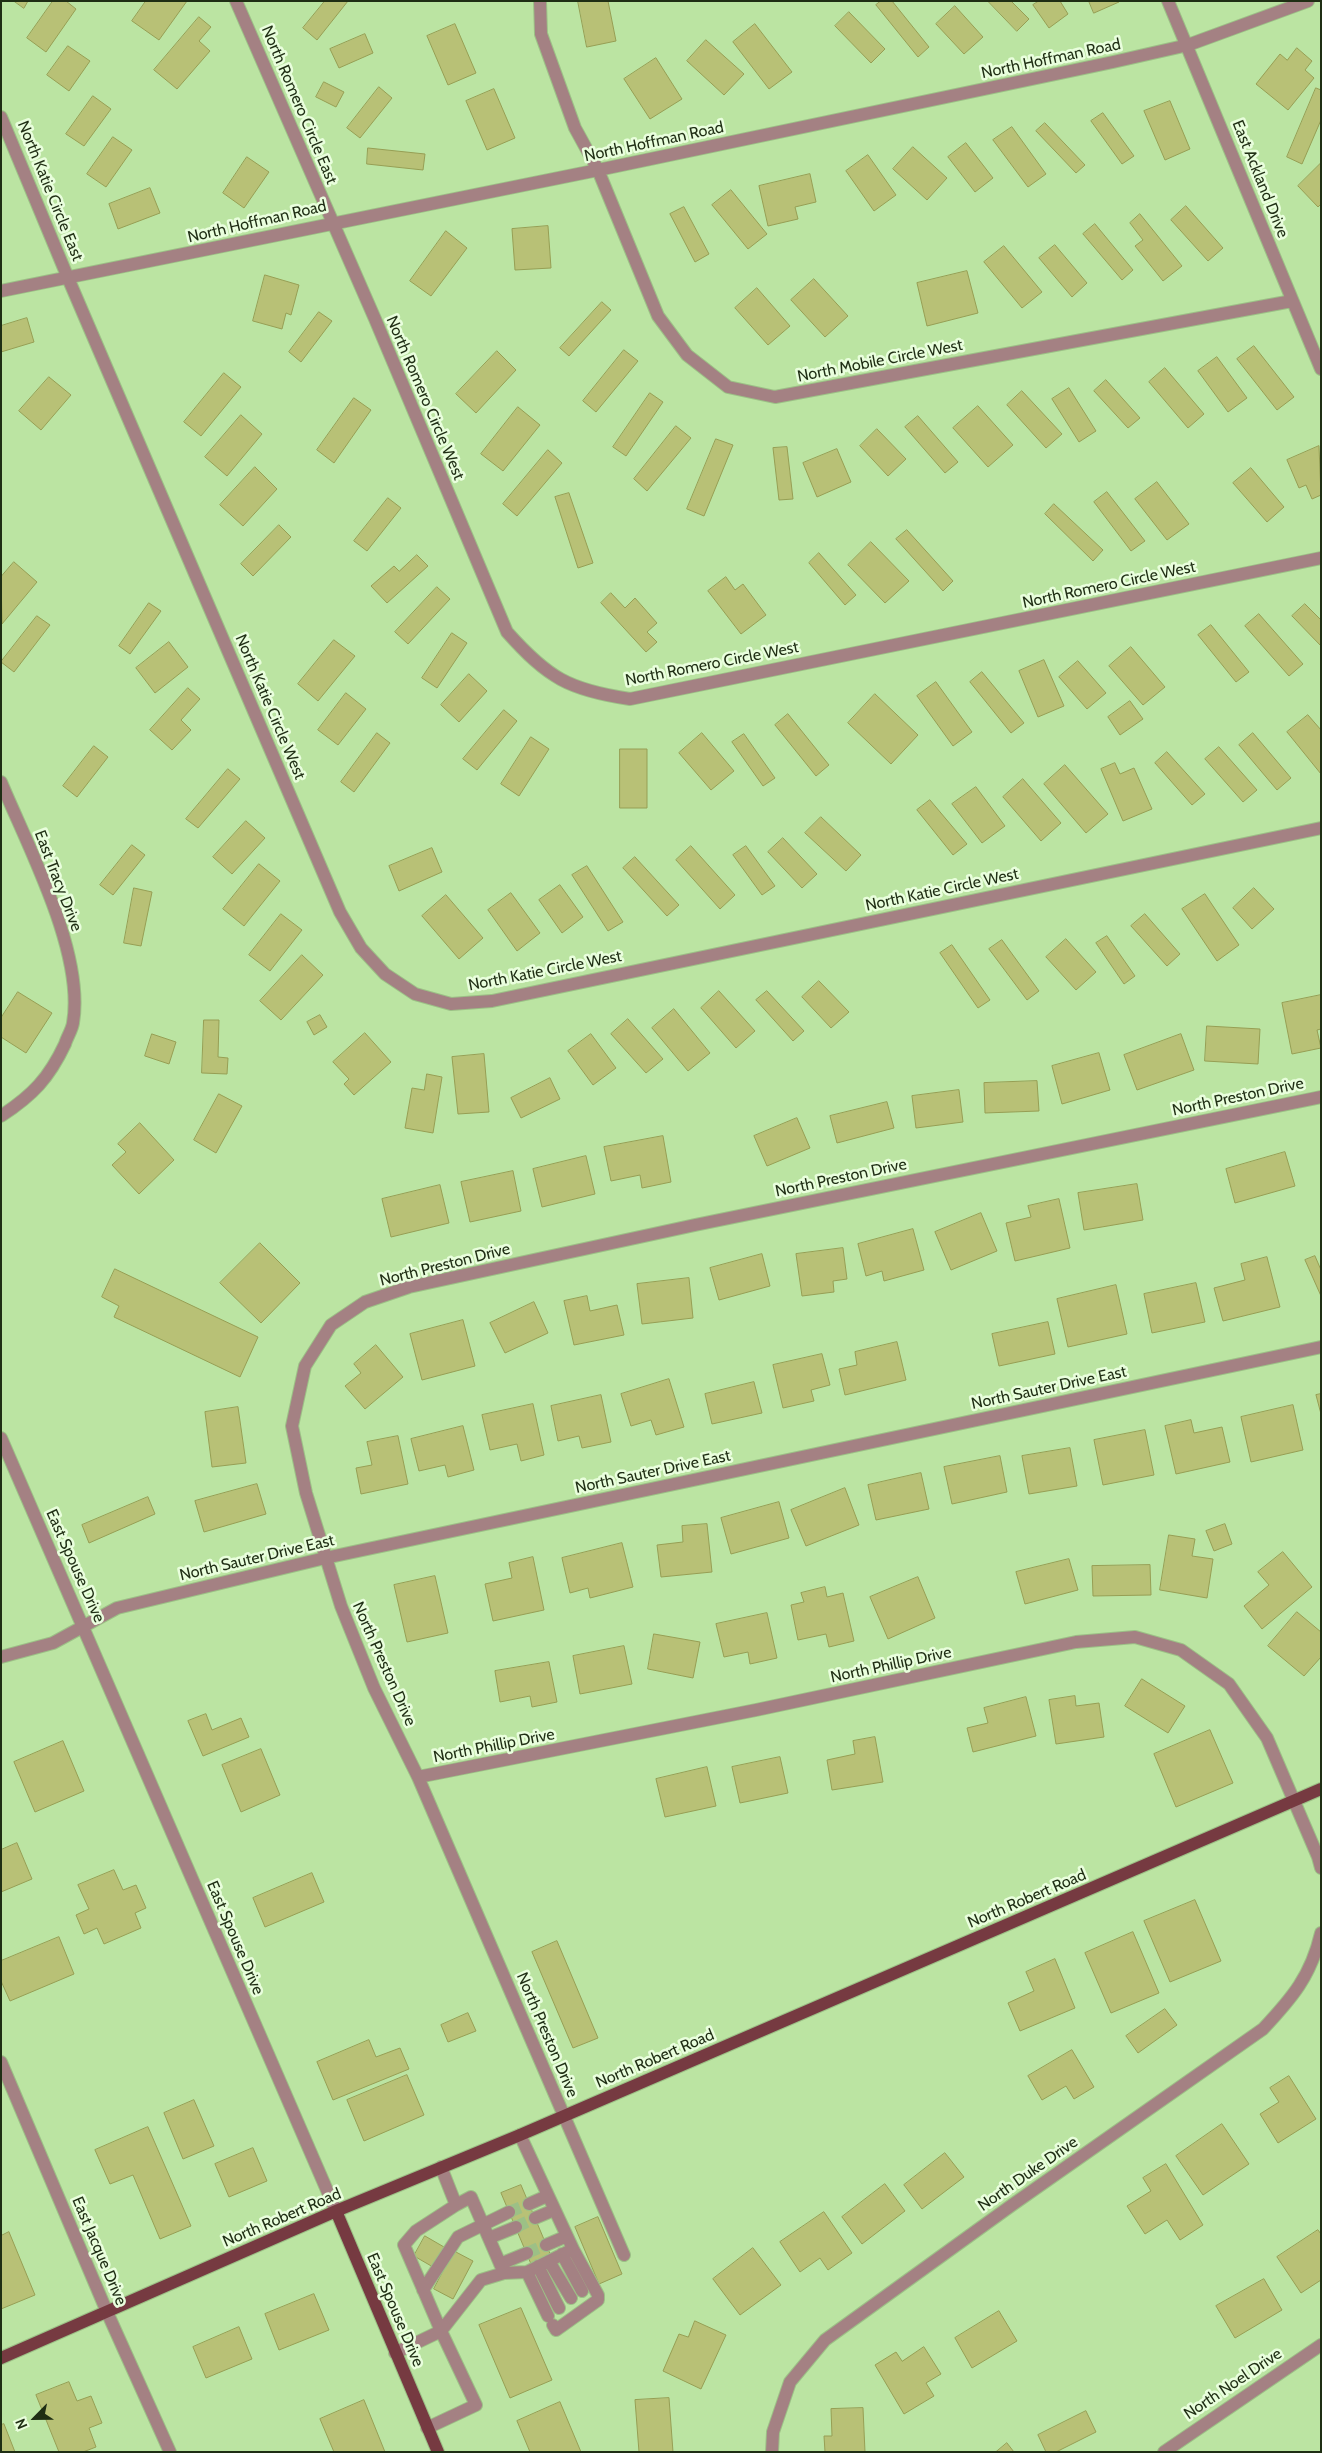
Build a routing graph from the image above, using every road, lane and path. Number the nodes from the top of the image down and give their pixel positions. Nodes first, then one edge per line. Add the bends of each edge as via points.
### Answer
1 (236, 1) edge
2 (540, 1) edge
3 (1168, 1) edge
4 (1308, 1) edge
5 (1188, 45) junction
6 (1, 117) edge
7 (598, 170) junction
8 (332, 222) junction
9 (68, 278) junction
10 (1, 291) edge
11 (1292, 301) junction
12 (1321, 369) edge
13 (1321, 558) edge
14 (1, 782) edge
15 (1321, 828) edge
16 (1321, 1097) edge
17 (1, 1116) edge
18 (1321, 1347) edge
19 (1, 1438) edge
20 (325, 1558) junction
21 (84, 1627) junction
22 (1, 1657) edge
23 (418, 1777) junction
24 (1321, 1789) edge
25 (1295, 1800) junction
26 (1321, 1868) edge
27 (1321, 1933) edge
28 (1, 2062) edge
29 (564, 2116) junction
30 (520, 2135) junction
31 (441, 2168) junction
32 (547, 2196) junction
33 (456, 2204) junction
34 (528, 2204) tunnel mouth
35 (554, 2210) junction
36 (336, 2212) junction
37 (509, 2212) tunnel mouth
38 (535, 2218) tunnel mouth
39 (483, 2224) junction
40 (516, 2227) tunnel mouth
41 (567, 2236) junction
42 (489, 2238) junction
43 (546, 2245) tunnel mouth
44 (568, 2252) junction
45 (527, 2253) tunnel mouth
46 (624, 2254) dead end
47 (538, 2266) junction
48 (502, 2268) junction
49 (423, 2290) junction
50 (587, 2299) junction
51 (576, 2306) junction
52 (107, 2312) junction
53 (563, 2316) junction
54 (441, 2331) junction
55 (1321, 2344) edge
56 (395, 2353) junction
57 (1, 2358) edge
58 (427, 2428) junction
59 (170, 2452) edge
60 (438, 2452) edge
61 (772, 2452) edge
62 (1164, 2452) edge

1 - 8 street, North Romero Circle East
2 - 7 street, North Mobile Circle West via 541,34 575,128
3 - 5 street, East Ackland Drive
4 - 5 street, North Hoffman Road
5 - 7 street, North Hoffman Road
5 - 11 street, East Ackland Drive
6 - 9 street, North Katie Circle East
7 - 8 street, North Hoffman Road
7 - 11 street, North Mobile Circle West via 658,316 687,355 728,387 775,397
8 - 9 street, North Hoffman Road
8 - 13 street, North Romero Circle West via 507,632 532,660 567,684 593,694 630,699
9 - 10 street, North Hoffman Road
9 - 15 street, North Katie Circle West via 340,912 361,948 385,974 415,994 451,1004 492,1001
11 - 12 street, East Ackland Drive
14 - 17 street, East Tracy Drive via 59,919 75,979 73,1024 53,1069 23,1102
16 - 20 street, North Preston Drive via 696,1225 409,1288 366,1302 331,1325 305,1366 292,1426 306,1493
18 - 20 street, North Sauter Drive East
19 - 21 street, East Spouse Drive
20 - 21 street, North Sauter Drive East via 116,1608
20 - 23 street, North Preston Drive via 374,1688
21 - 22 street, North Sauter Drive East via 54,1643
21 - 36 street, East Spouse Drive
23 - 25 street, North Phillip Drive via 1076,1642 1135,1637 1181,1650 1229,1684 1267,1738
23 - 29 street, North Preston Drive
24 - 25 main road, North Robert Road
25 - 26 street
25 - 29 main road, North Robert Road
27 - 61 street, North Duke Drive via 1317,1951 1296,1994 1263,2029 825,2340 790,2382 773,2432
28 - 52 street, East Jacque Drive
29 - 30 main road, North Robert Road
29 - 46 street, North Preston Drive
30 - 31 main road, North Robert Road
30 - 32 street
31 - 33 street
31 - 36 main road, North Robert Road
32 - 34 street
32 - 35 street
33 - 39 street via 471,2197
33 - 49 street via 416,2231 404,2246
35 - 38 street
35 - 41 street
36 - 52 main road, North Robert Road
36 - 56 main road, East Spouse Drive
37 - 39 street
39 - 42 street
39 - 49 street via 458,2236
40 - 42 street
41 - 43 street
41 - 44 street
42 - 48 street
44 - 47 street
44 - 50 street
44 - 50 street via 598,2296 598,2300
45 - 48 street
47 - 48 street
47 - 51 street
47 - 53 street
47 - 53 street via 550,2321 556,2330
48 - 54 street via 480,2280
49 - 54 street
50 - 51 street
51 - 53 street
52 - 57 main road, North Robert Road
52 - 59 street, East Jacque Drive
54 - 56 street
54 - 58 street via 476,2405
55 - 62 street, North Noel Drive
56 - 58 main road, East Spouse Drive
58 - 60 main road, East Spouse Drive

